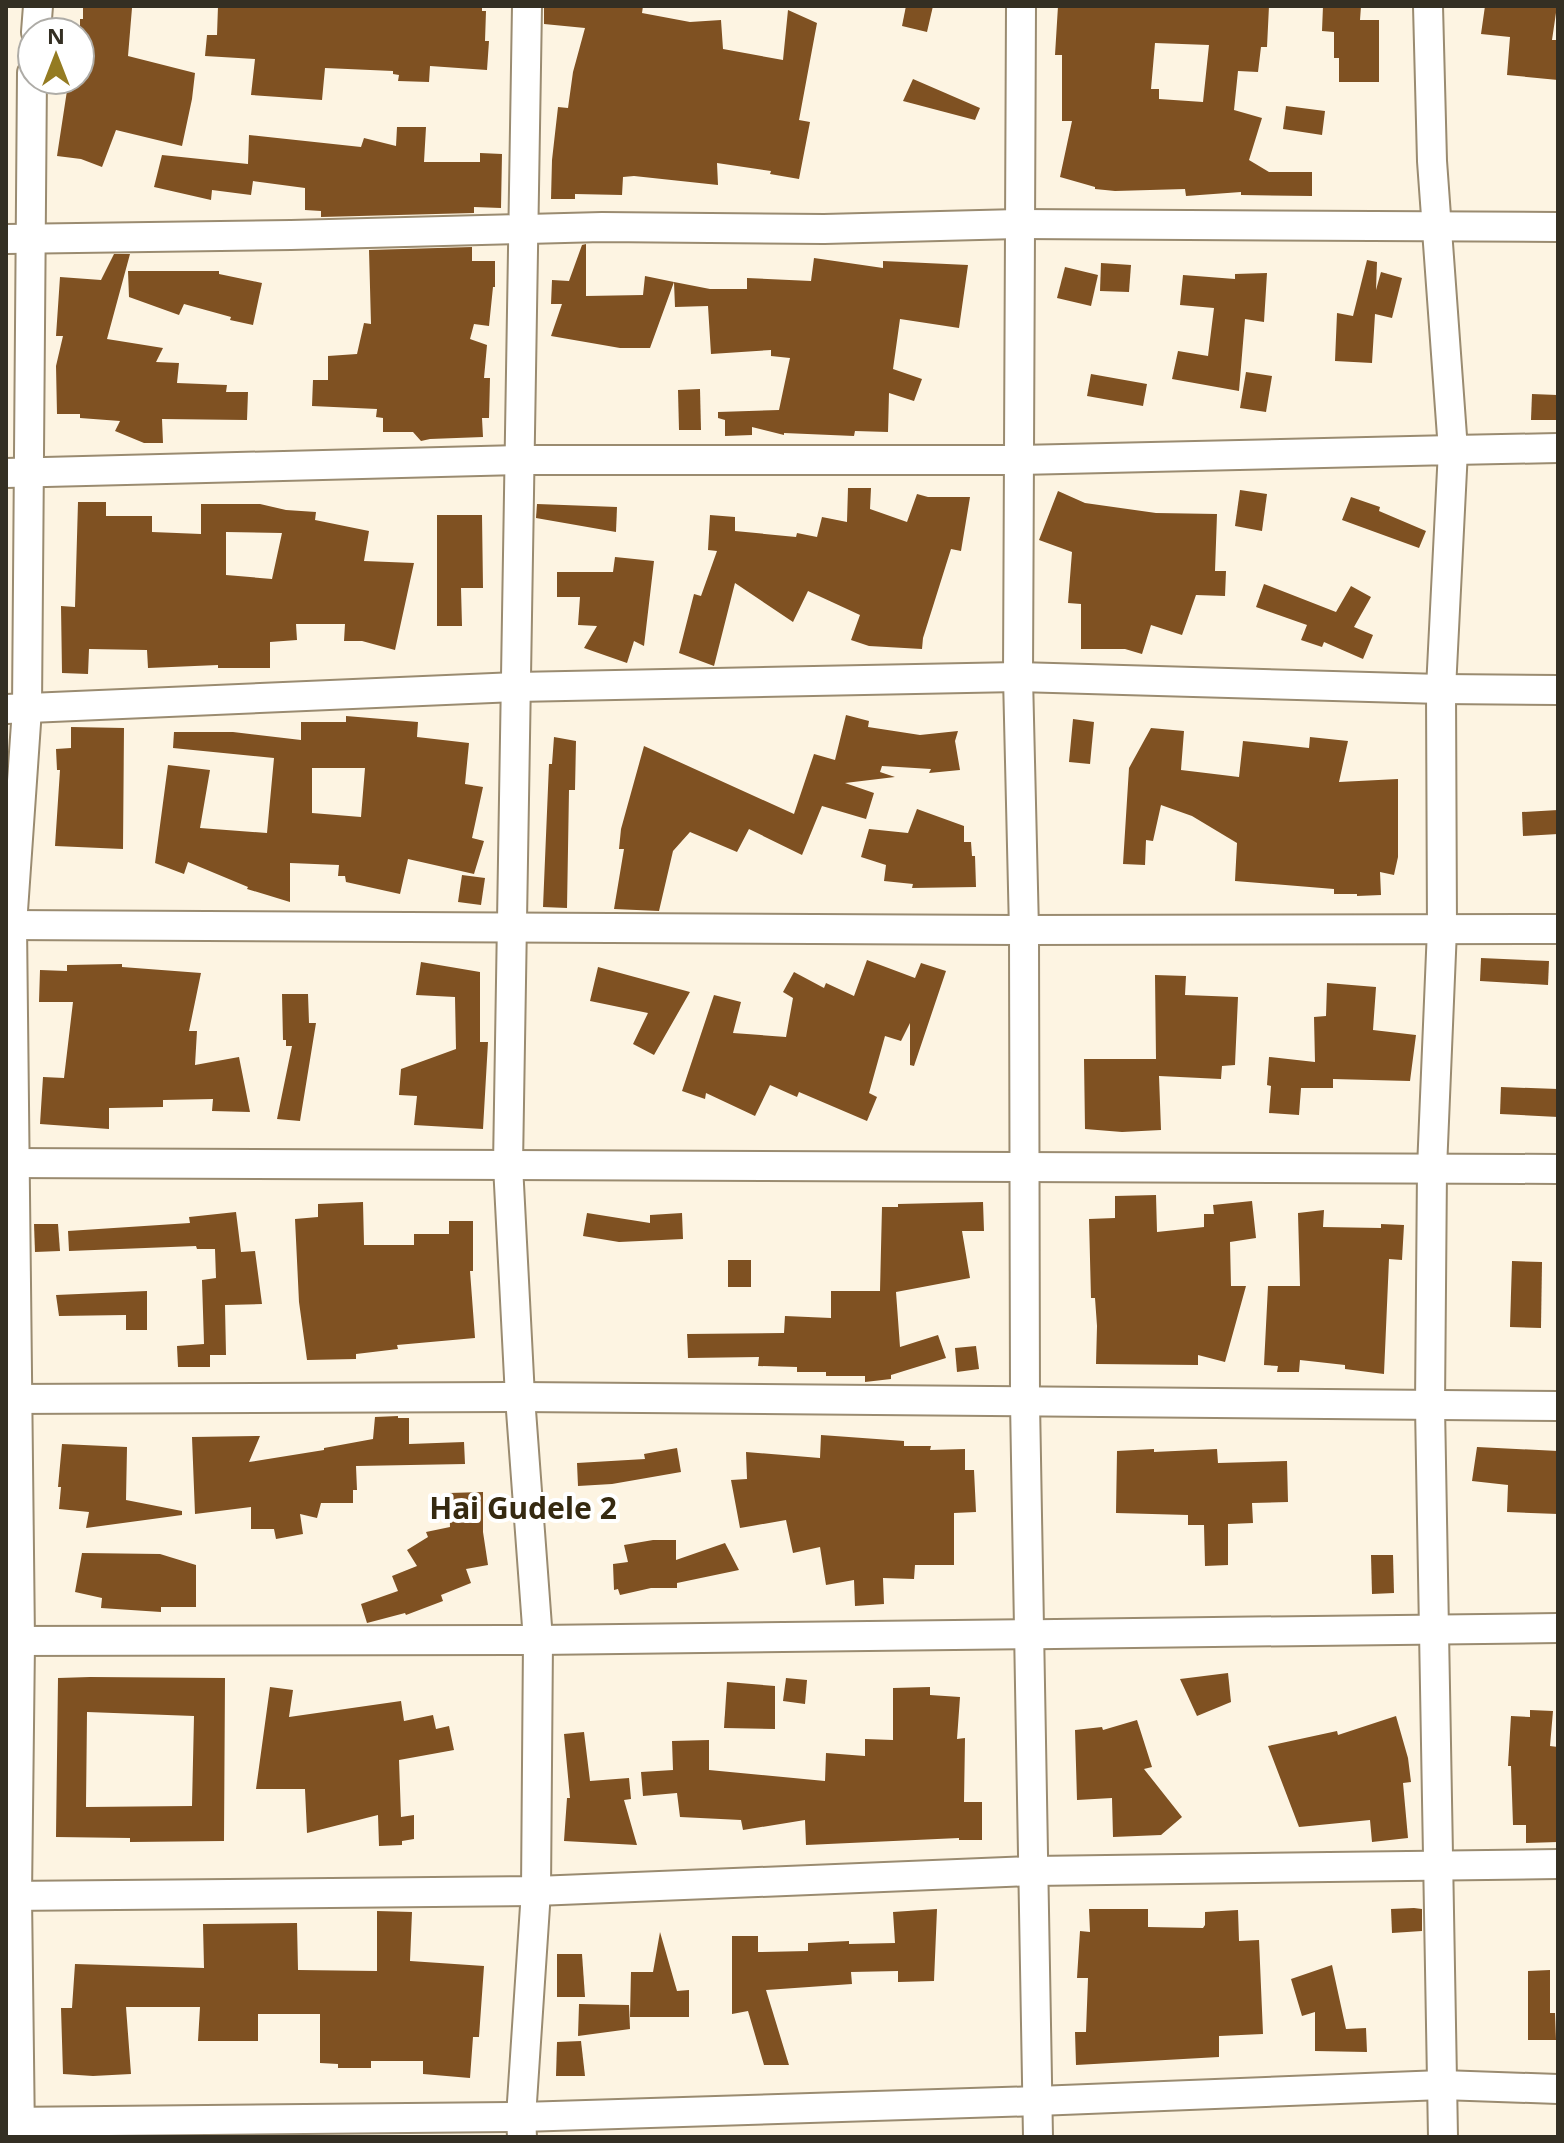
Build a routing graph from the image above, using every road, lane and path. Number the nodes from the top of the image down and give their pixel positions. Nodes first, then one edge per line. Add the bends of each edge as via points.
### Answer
1 (527, 6) edge
2 (1021, 6) edge
3 (1428, 6) edge
4 (30, 96) edge
5 (1020, 224) junction
6 (1437, 226) junction
7 (1558, 227) edge
8 (524, 229) junction
9 (19, 239) edge
10 (1558, 448) edge
11 (1453, 450) junction
12 (520, 460) junction
13 (1019, 460) junction
14 (17, 473) edge
15 (1018, 677) junction
16 (516, 687) junction
17 (1441, 689) junction
18 (1558, 690) edge
19 (16, 709) edge
20 (9, 925) edge
21 (512, 927) junction
22 (1442, 929) junction
23 (1558, 929) edge
24 (1024, 930) junction
25 (10, 1163) edge
26 (508, 1165) junction
27 (1024, 1167) junction
28 (1432, 1169) junction
29 (1558, 1169) edge
30 (520, 1397) junction
31 (11, 1399) edge
32 (1025, 1402) junction
33 (1430, 1406) junction
34 (1558, 1406) edge
35 (1558, 1628) edge
36 (1436, 1630) junction
37 (1029, 1634) junction
38 (538, 1640) junction
39 (13, 1641) edge
40 (1558, 1864) edge
41 (1033, 1871) junction
42 (536, 1891) junction
43 (12, 1896) edge
44 (1442, 2085) junction
45 (1558, 2089) edge
46 (1037, 2101) junction
47 (15, 2127) edge
48 (521, 2127) edge
49 (1038, 2137) edge
50 (1443, 2137) edge

1 - 8 street
2 - 5 street
3 - 6 street
4 - 9 street
5 - 6 street
5 - 8 street
5 - 13 street
6 - 7 street
6 - 11 street
8 - 9 street
8 - 12 street
9 - 14 street
10 - 11 street
11 - 13 street
11 - 17 street
12 - 13 street
12 - 14 street
12 - 16 street
13 - 15 street
14 - 19 street
15 - 16 street
15 - 17 street
15 - 24 street
16 - 19 street
16 - 21 street
17 - 18 street
17 - 22 street
19 - 20 street
20 - 21 street
20 - 25 street
21 - 24 street
21 - 26 street
22 - 23 street
22 - 24 street
22 - 28 street
24 - 27 street
25 - 26 street
25 - 31 street
26 - 27 street
26 - 30 street
27 - 28 street
27 - 32 street
28 - 29 street
28 - 33 street
30 - 31 street
30 - 32 street
30 - 38 street
31 - 39 street
32 - 33 street
32 - 37 street
33 - 34 street
33 - 36 street
35 - 36 street
36 - 37 street
36 - 44 street
37 - 38 street
37 - 41 street
38 - 39 street
38 - 42 street
39 - 43 street
40 - 41 street
41 - 42 street
41 - 46 street
42 - 43 street
42 - 48 street
43 - 47 street
44 - 45 street
44 - 46 street
44 - 50 street
46 - 48 street
46 - 49 street
47 - 48 street

